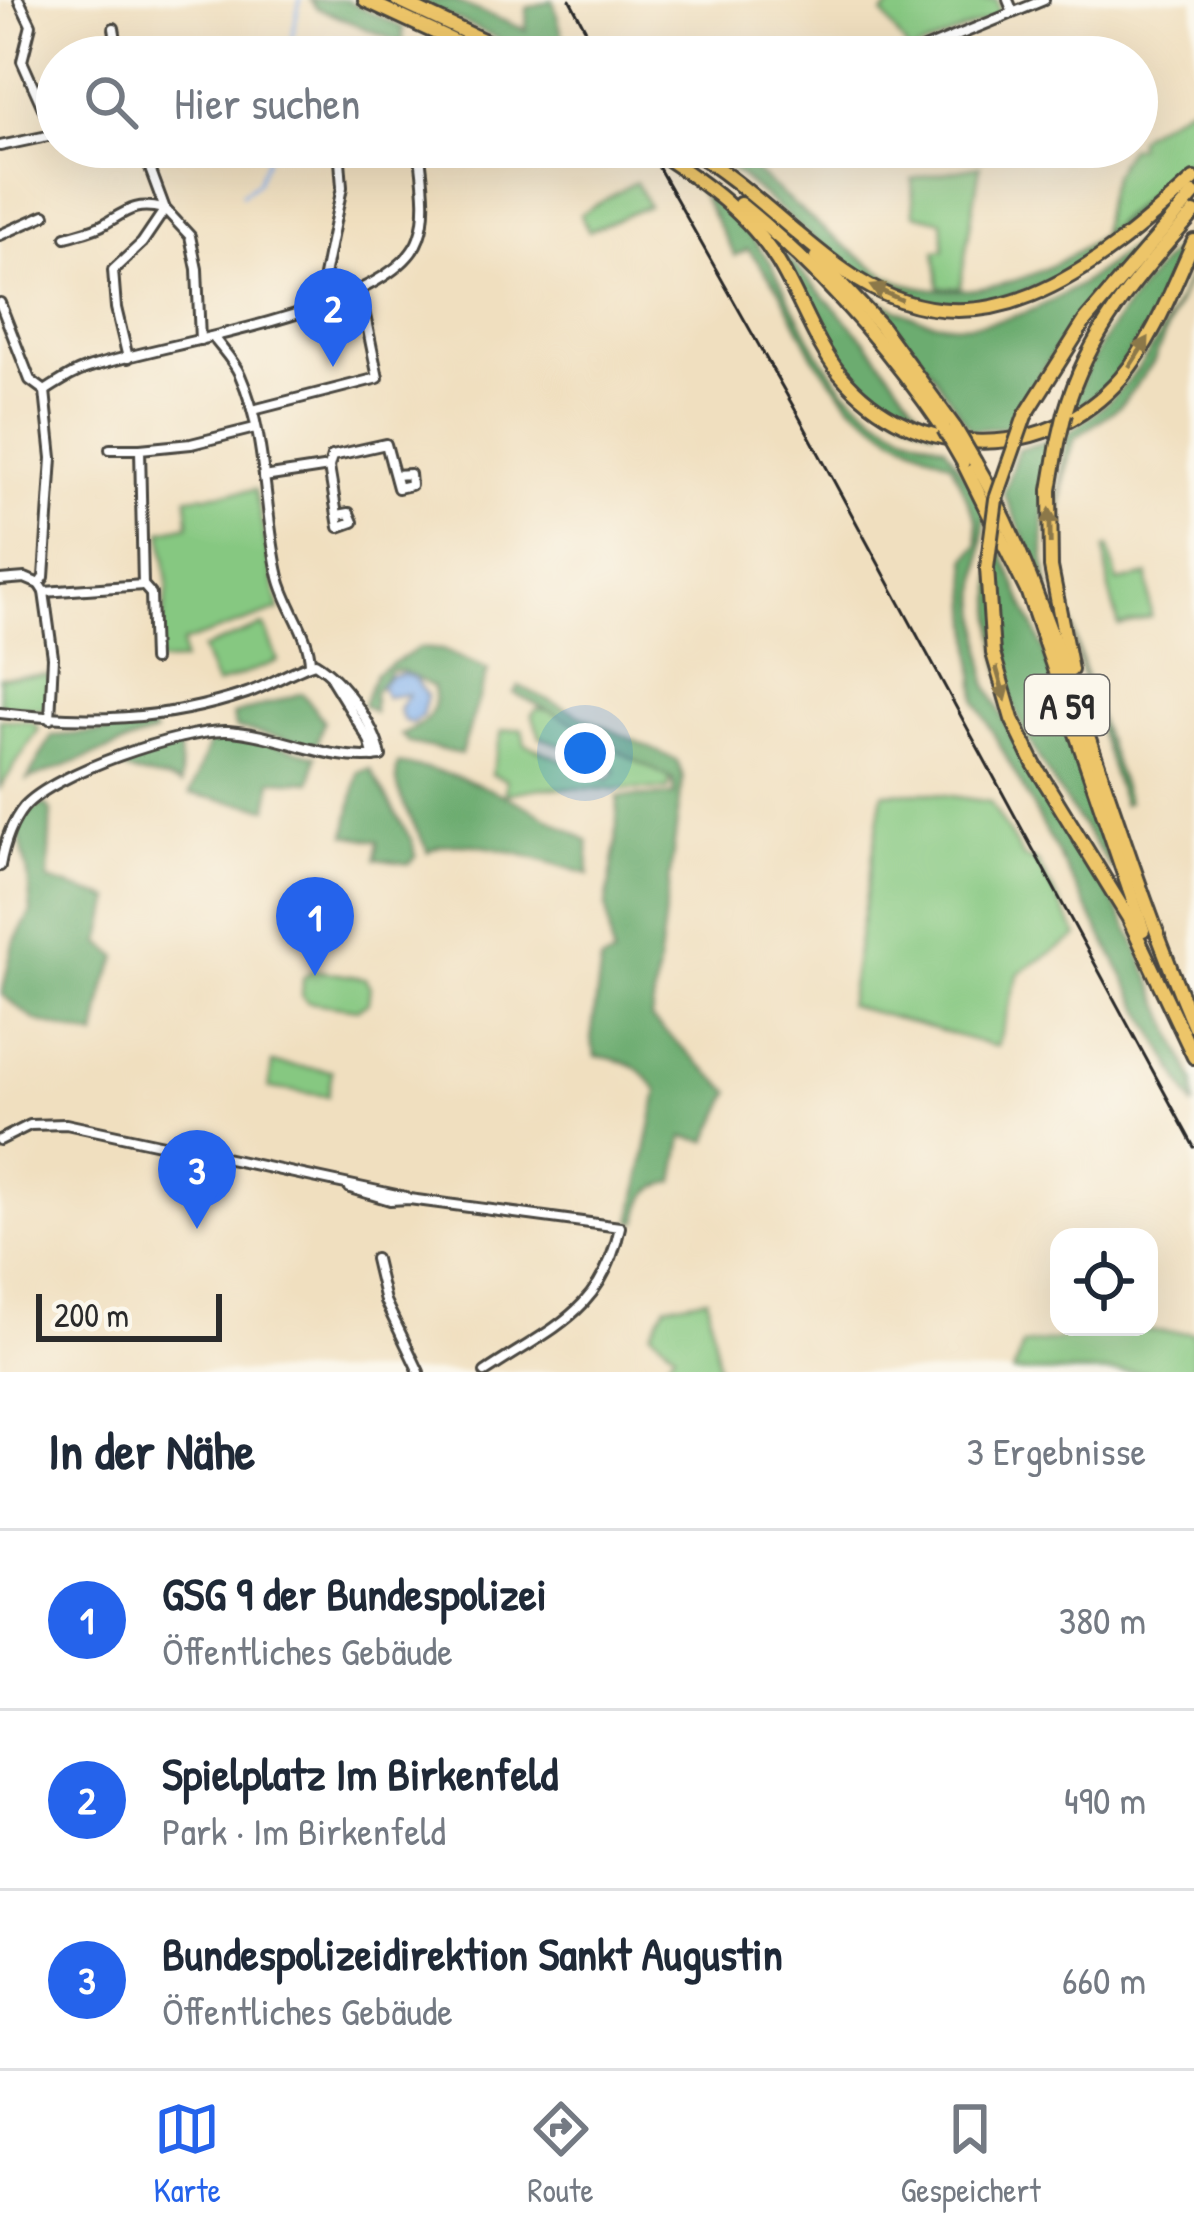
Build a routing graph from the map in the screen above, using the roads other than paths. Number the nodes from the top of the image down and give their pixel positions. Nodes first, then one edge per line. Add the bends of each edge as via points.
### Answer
1 (19, 0) edge
2 (365, 0) edge
3 (1008, 0) edge
4 (1044, 0) edge
5 (401, 5) edge
6 (1013, 12) junction
7 (114, 28) dead end
8 (115, 36) edge
9 (443, 36) edge
10 (472, 36) edge
11 (955, 36) edge
12 (36, 92) edge
13 (36, 138) edge
14 (0, 146) edge
15 (150, 168) edge
16 (341, 168) edge
17 (421, 168) edge
18 (688, 168) edge
19 (696, 168) edge
20 (703, 168) edge
21 (1194, 179) edge
22 (1194, 194) edge
23 (165, 209) junction
24 (1194, 213) edge
25 (45, 215) dead end
26 (0, 235) edge
27 (66, 237) dead end
28 (1194, 241) edge
29 (360, 292) junction
30 (328, 301) junction
31 (0, 303) edge
32 (213, 337) junction
33 (200, 340) junction
34 (128, 358) junction
35 (45, 391) junction
36 (253, 410) junction
37 (255, 428) junction
38 (110, 449) dead end
39 (140, 449) junction
40 (969, 462) junction
41 (328, 466) junction
42 (395, 475) dead end
43 (264, 477) junction
44 (338, 515) dead end
45 (0, 580) edge
46 (143, 585) junction
47 (42, 588) junction
48 (153, 660) dead end
49 (310, 664) junction
50 (1073, 683) junction
51 (0, 713) edge
52 (50, 719) junction
53 (0, 866) edge
54 (1150, 957) junction
55 (1194, 1026) edge
56 (1194, 1057) edge
57 (0, 1140) edge
58 (375, 1259) dead end
59 (420, 1371) edge
60 (485, 1372) edge

1 - 12 street via 32,25 22,50
2 - 5 highway
3 - 6 street
4 - 6 street
5 - 9 highway via 413,22
5 - 10 highway
6 - 11 street
7 - 8 street
13 - 14 street
15 - 23 street
16 - 30 street via 324,277
17 - 29 street via 420,237 398,269
18 -> 28 highway via 762,238 856,390 909,427 960,442 1027,437 1103,396 1148,338
19 - 40 highway, A 59, bridge via 761,206 835,275 901,351
21 -> 20 highway via 1064,281 1018,302 964,310 871,287 749,190
22 -> 54 highway, bridge via 1085,321 1025,416 996,499 987,568 993,653 1012,718
23 - 27 street via 135,205
23 - 33 street via 190,236
23 - 34 street via 113,270
50 -> 24 highway, bridge via 1050,548 1050,490 1065,413 1107,316
25 - 26 street
29 - 30 street
29 - 36 street via 378,378
30 - 32 street
31 - 35 street via 30,380
32 - 33 street
32 - 36 street via 238,370
33 - 34 street
34 - 35 street via 88,367
35 - 47 street via 52,458
36 - 37 street
37 - 39 street
37 - 43 street
38 - 39 street
39 - 46 street
40 - 50 highway, A 59 via 1020,549
40 - 54 highway, A 59 via 1028,593
41 - 42 street via 332,456 386,444
41 - 43 street
41 - 44 street
43 - 49 street via 278,574
45 - 47 street via 25,578
46 - 47 street
46 - 48 street via 151,594
47 - 52 street via 53,657
49 - 52 street via 194,709 111,721
49 - 53 street via 332,679 377,757 235,732 177,736 41,792 15,819
50 - 55 highway, A 59
51 - 52 street
54 - 56 highway, A 59
57 - 60 street via 30,1125 66,1124 350,1188 620,1227 606,1276 589,1300
58 - 59 street via 385,1301

